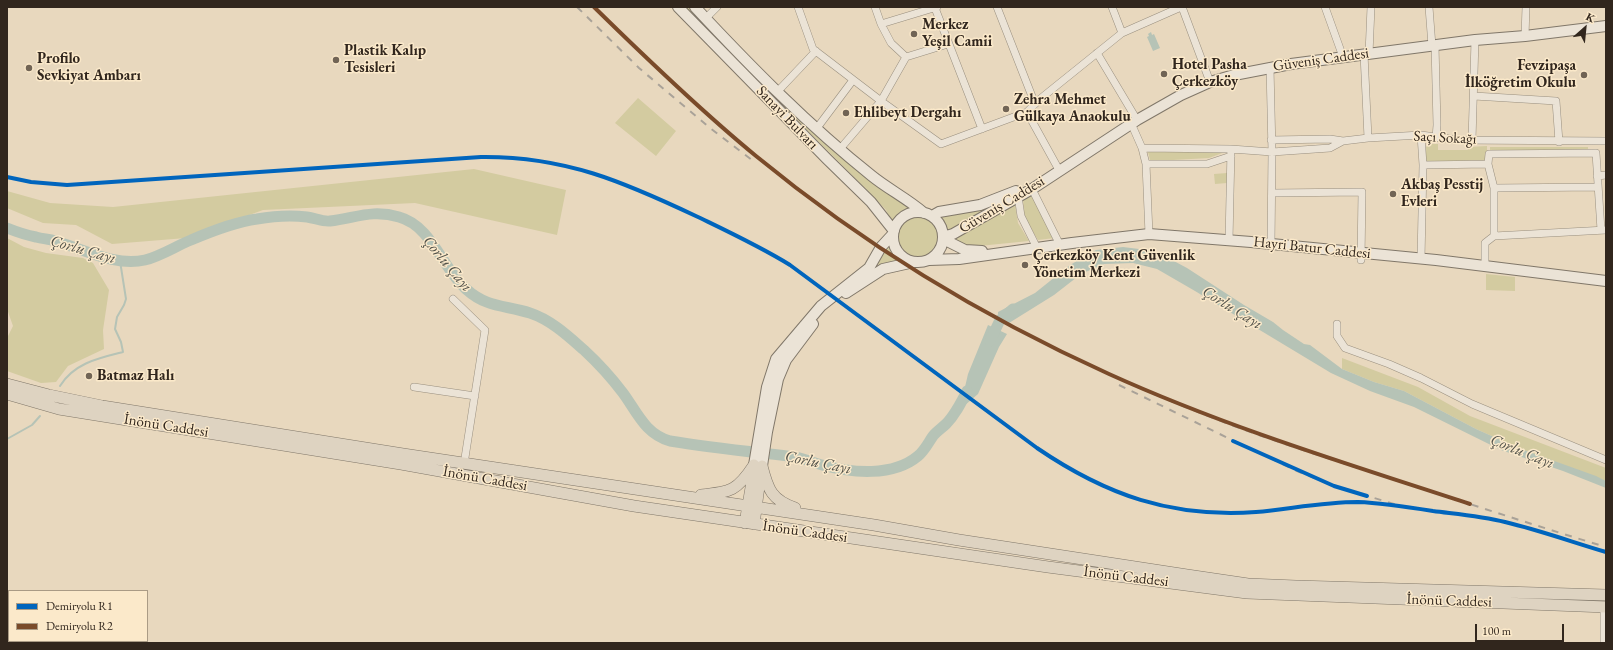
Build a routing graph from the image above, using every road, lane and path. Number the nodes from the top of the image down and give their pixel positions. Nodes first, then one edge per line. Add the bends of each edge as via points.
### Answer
1 (678, 7) edge
2 (695, 7) edge
3 (717, 7) edge
4 (798, 7) edge
5 (875, 7) edge
6 (996, 7) edge
7 (1112, 7) edge
8 (1182, 7) edge
9 (1325, 7) edge
10 (1371, 7) edge
11 (1429, 7) edge
12 (1526, 7) edge
13 (936, 8) edge
14 (706, 18) junction
15 (881, 24) junction
16 (1606, 26) edge
17 (1122, 33) junction
18 (1526, 36) junction
19 (1475, 40) junction
20 (948, 44) junction
21 (1434, 46) junction
22 (816, 51) junction
23 (1097, 53) junction
24 (1366, 54) junction
25 (906, 57) junction
26 (1343, 57) junction
27 (1270, 67) junction
28 (853, 80) junction
29 (1210, 82) junction
30 (778, 91) junction
31 (1474, 96) junction
32 (881, 101) junction
33 (1035, 104) junction
34 (1027, 112) junction
35 (1134, 121) junction
36 (817, 128) junction
37 (982, 129) junction
38 (1421, 135) junction
39 (1368, 138) junction
40 (1436, 138) junction
41 (1271, 140) junction
42 (1472, 140) junction
43 (1343, 141) junction
44 (1606, 141) edge
45 (1559, 142) junction
46 (1596, 142) junction
47 (1142, 148) junction
48 (840, 149) junction
49 (1272, 152) junction
50 (1231, 153) junction
51 (1596, 153) junction
52 (1146, 164) junction
53 (1488, 164) junction
54 (1423, 165) junction
55 (1059, 170) junction
56 (1606, 175) edge
57 (1597, 176) junction
58 (1598, 187) junction
59 (1494, 188) junction
60 (1032, 189) junction
61 (1272, 193) junction
62 (1018, 196) junction
63 (928, 215) junction
64 (1603, 230) edge
65 (894, 233) junction
66 (1149, 234) junction
67 (1494, 236) junction
68 (943, 238) junction
69 (1229, 241) junction
70 (1271, 244) junction
71 (1060, 245) junction
72 (1036, 248) junction
73 (1018, 251) junction
74 (1361, 257) junction
75 (1421, 259) junction
76 (929, 260) junction
77 (914, 262) junction
78 (1485, 266) junction
79 (1606, 282) edge
80 (452, 299) dead end
81 (1337, 324) dead end
82 (414, 387) dead end
83 (10, 390) edge
84 (475, 396) junction
85 (61, 404) junction
86 (764, 432) junction
87 (1606, 460) edge
88 (464, 464) junction
89 (758, 466) junction
90 (689, 497) junction
91 (752, 507) junction
92 (822, 517) junction
93 (749, 523) junction
94 (1453, 596) junction
95 (1606, 596) edge
96 (1605, 607) edge
97 (1604, 643) edge

1 - 65 main road, Sanayi Bulvarı via 871,202
2 - 14 main road, Sanayi Bulvarı
3 - 14 street
4 - 22 street via 813,49
5 - 15 street
6 - 33 street
7 - 17 street
8 - 17 street
8 - 29 street
9 - 26 street
10 - 24 street
11 - 21 street
12 - 18 street
13 - 15 street
13 - 20 street
14 - 30 main road, Sanayi Bulvarı
15 - 25 street via 891,43
16 - 18 main road, Güveniş Caddesi
17 - 23 street
18 - 19 main road, Güveniş Caddesi
19 - 21 main road, Güveniş Caddesi
19 - 31 street
20 - 25 street
20 - 37 street
21 - 24 main road, Güveniş Caddesi
21 - 40 street
22 - 28 street
22 - 30 street
23 - 33 street
23 - 35 street
24 - 26 main road, Güveniş Caddesi
24 - 39 street
25 - 32 street
26 - 27 main road, Güveniş Caddesi
27 - 29 main road, Güveniş Caddesi
27 - 41 street
28 - 32 street
28 - 36 street
29 - 35 main road, Güveniş Caddesi
30 - 36 main road, Sanayi Bulvarı
31 - 42 street
31 - 45 street via 1556,101
32 - 37 street via 941,144
32 - 48 street
33 - 34 street
34 - 37 street
34 - 55 street
35 - 47 street
35 - 55 main road, Güveniş Caddesi
36 - 48 main road, Sanayi Bulvarı
38 - 39 street, Saçı Sokağı
38 - 40 street, Saçı Sokağı
38 - 54 street
39 - 43 street, Saçı Sokağı
40 - 42 street, Saçı Sokağı
41 - 43 street
41 - 49 street
42 - 45 street, Saçı Sokağı
43 - 49 street via 1330,148
44 - 46 street, Saçı Sokağı
45 - 46 street, Saçı Sokağı
46 - 51 street
47 - 50 street
47 - 52 street
48 - 63 main road, Sanayi Bulvarı via 872,176
49 - 50 street
49 - 61 street
50 - 52 street via 1207,164
50 - 69 street
51 - 53 street via 1488,154
51 - 57 street
52 - 66 street
53 - 54 street
53 - 59 street
54 - 75 street
55 - 60 main road, Güveniş Caddesi
55 - 63 main road, Güveniş Caddesi via 998,199
56 - 57 street
57 - 58 street
58 - 59 street
58 - 64 street
59 - 67 street
60 - 62 main road, Güveniş Caddesi
60 - 71 street
61 - 70 street
61 - 74 street via 1362,192
62 - 68 main road, Güveniş Caddesi
62 - 72 street via 1021,216
63 - 65 main road via 909,214 897,224
63 - 68 main road via 937,221
64 - 67 street
65 - 77 main road via 895,247 906,259
65 - 86 main road via 881,247 869,268 821,306 776,359 767,387
66 - 69 main road, Hayri Batur Caddesi
66 - 71 main road, Hayri Batur Caddesi
67 - 78 street via 1485,243
68 - 73 main road, Hayri Batur Caddesi via 965,250
68 - 76 main road via 940,249
69 - 70 main road, Hayri Batur Caddesi
70 - 74 main road, Hayri Batur Caddesi
71 - 72 main road, Hayri Batur Caddesi
72 - 73 main road, Hayri Batur Caddesi
73 - 76 main road, Hayri Batur Caddesi via 959,259
74 - 75 main road, Hayri Batur Caddesi
75 - 78 main road, Hayri Batur Caddesi
76 - 77 main road
77 - 86 main road via 883,269 825,310 786,360 778,379
78 - 79 main road, Hayri Batur Caddesi
80 - 84 street via 486,330
81 - 87 street via 1337,336 1345,348 1389,364 1472,404
82 - 84 street
83 - 85 main road, İnönü Caddesi
84 - 88 street
85 - 88 main road, İnönü Caddesi via 231,427
85 - 93 main road, İnönü Caddesi via 634,506
86 - 89 main road
88 - 90 main road, İnönü Caddesi
89 - 90 main road via 731,490
89 - 91 main road
89 - 92 main road via 771,494 782,503
90 - 91 main road, İnönü Caddesi
91 - 92 main road, İnönü Caddesi
91 - 93 main road
92 - 94 main road, İnönü Caddesi via 967,542 1248,584
93 - 94 main road, İnönü Caddesi via 1247,593 1295,596
94 - 95 main road, İnönü Caddesi
94 - 96 main road, İnönü Caddesi
96 - 97 street

